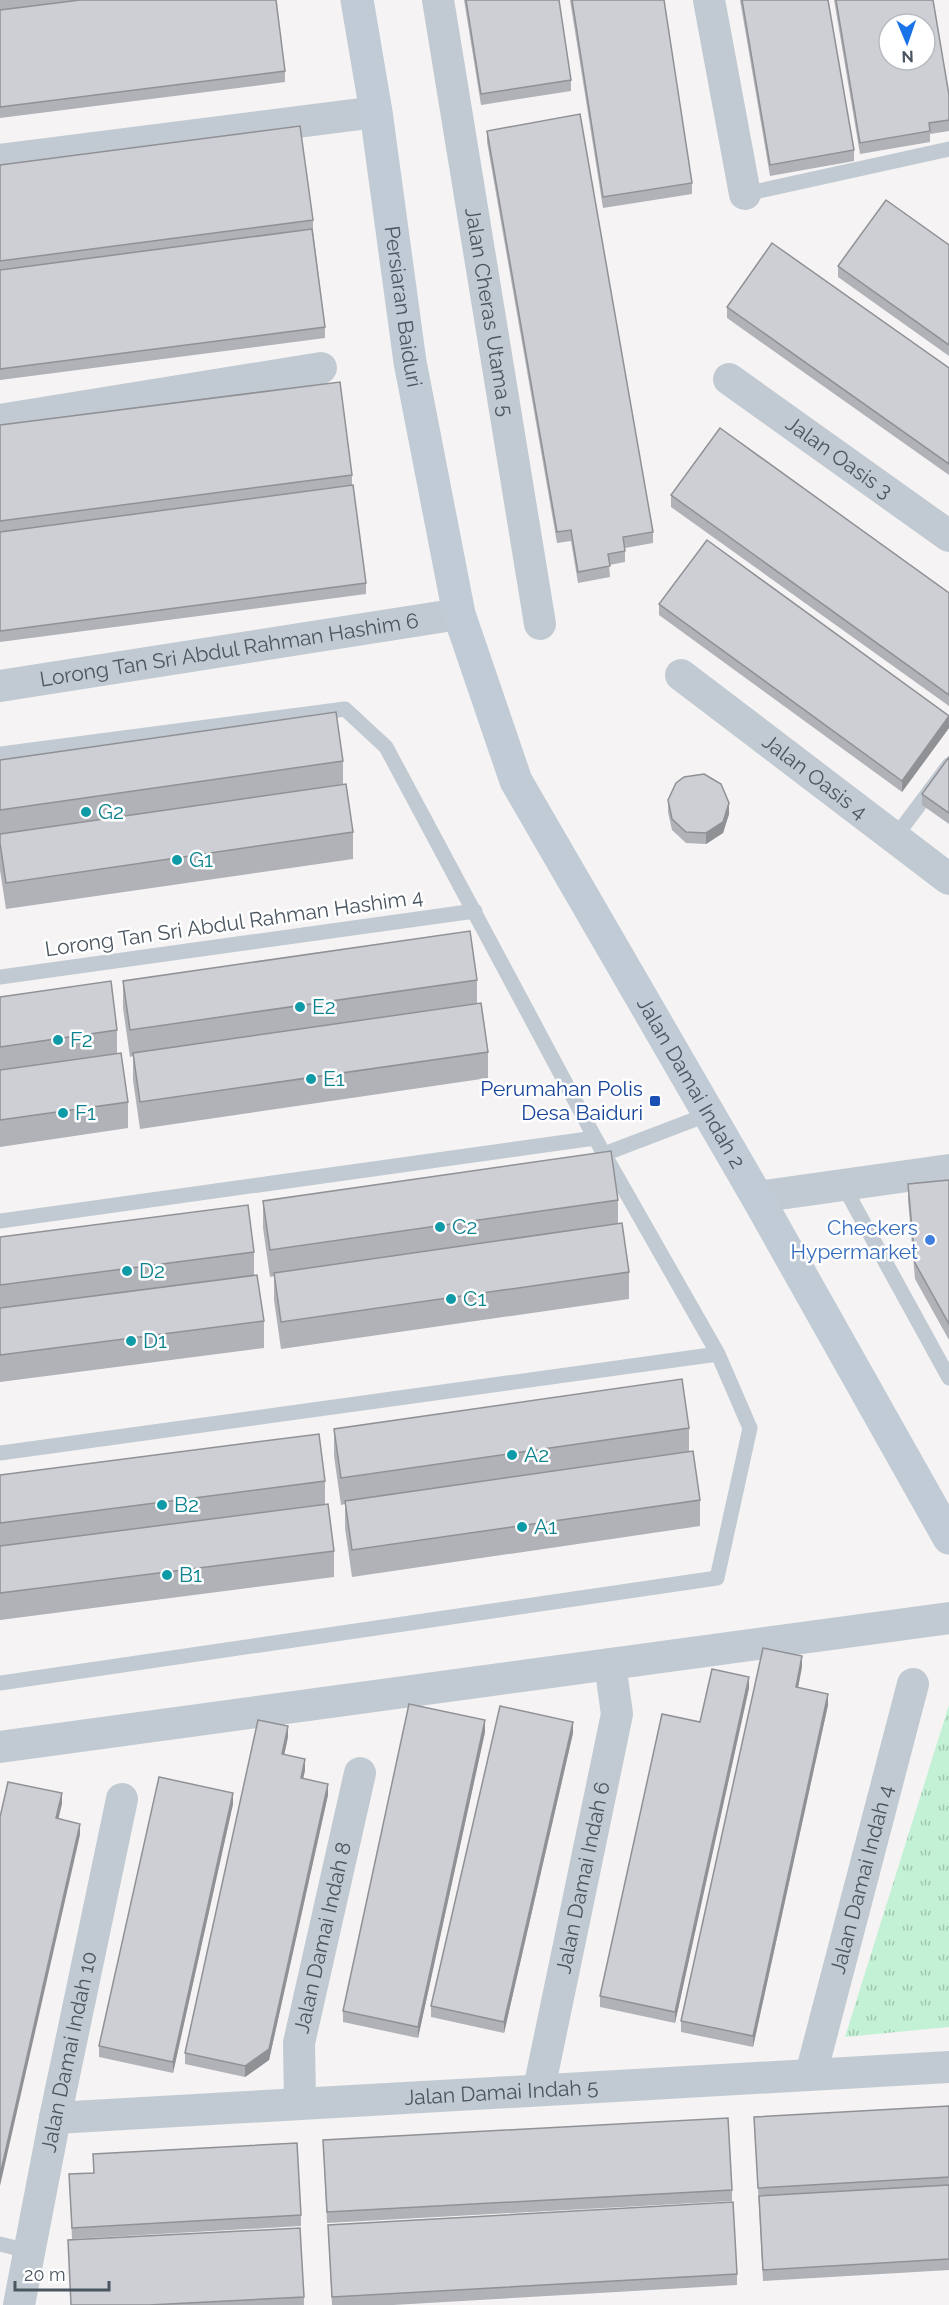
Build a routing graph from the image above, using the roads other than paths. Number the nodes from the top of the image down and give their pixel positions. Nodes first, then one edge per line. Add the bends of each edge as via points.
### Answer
1 (357, 0) edge
2 (438, 0) edge
3 (710, 0) edge
4 (376, 112) junction
5 (949, 149) edge
6 (0, 160) edge
7 (745, 194) joint
8 (321, 368) dead end
9 (729, 380) dead end
10 (0, 420) edge
11 (949, 536) edge
12 (459, 614) junction
13 (540, 624) dead end
14 (681, 675) dead end
15 (0, 686) edge
16 (0, 754) edge
17 (949, 765) edge
18 (896, 836) junction
19 (949, 879) edge
20 (475, 911) junction
21 (0, 977) edge
22 (709, 1114) junction
23 (594, 1138) junction
24 (604, 1154) junction
25 (949, 1170) edge
26 (843, 1185) junction
27 (758, 1197) junction
28 (0, 1221) edge
29 (718, 1354) junction
30 (949, 1378) edge
31 (0, 1453) edge
32 (949, 1538) edge
33 (949, 1618) edge
34 (610, 1664) junction
35 (0, 1683) edge
36 (913, 1684) dead end
37 (0, 1747) edge
38 (360, 1773) dead end
39 (122, 1799) dead end
40 (949, 2067) edge
41 (811, 2074) junction
42 (539, 2089) junction
43 (300, 2103) junction
44 (55, 2118) junction
45 (14, 2248) edge
46 (19, 2305) edge

1 - 4 street, Persiaran Baiduri
2 - 13 street, Jalan Cheras Utama 5
3 - 7 street
4 - 6 street
4 - 12 street, Persiaran Baiduri via 410,362
5 - 7 lane
8 - 10 street
9 - 11 street, Jalan Oasis 3
12 - 15 street, Lorong Tan Sri Abdul Rahman Hashim 6
12 - 22 street, Jalan Damai Indah 2 via 516,781
14 - 18 street, Jalan Oasis 4
16 - 20 lane via 345,709 386,747
17 - 18 lane
18 - 19 street, Jalan Oasis 4
20 - 21 lane, Lorong Tan Sri Abdul Rahman Hashim 4
20 - 23 lane
22 - 24 lane
22 - 27 street, Jalan Damai Indah 2
23 - 24 lane
23 - 28 lane
24 - 29 lane
25 - 26 street
26 - 27 street
26 - 30 lane
27 - 32 street, Jalan Damai Indah 2
29 - 31 lane
29 - 35 lane via 750,1428 717,1578
33 - 34 street
34 - 37 street
34 - 42 street, Jalan Damai Indah 6 via 617,1714
36 - 41 street, Jalan Damai Indah 4
38 - 43 street, Jalan Damai Indah 8 via 299,2043
39 - 44 street, Jalan Damai Indah 10
40 - 41 street, Jalan Damai Indah 5
41 - 42 street, Jalan Damai Indah 5
42 - 43 street, Jalan Damai Indah 5
43 - 44 street, Jalan Damai Indah 5
44 - 45 street, Jalan Damai Indah 10
45 - 46 street, Jalan Damai Indah 10

